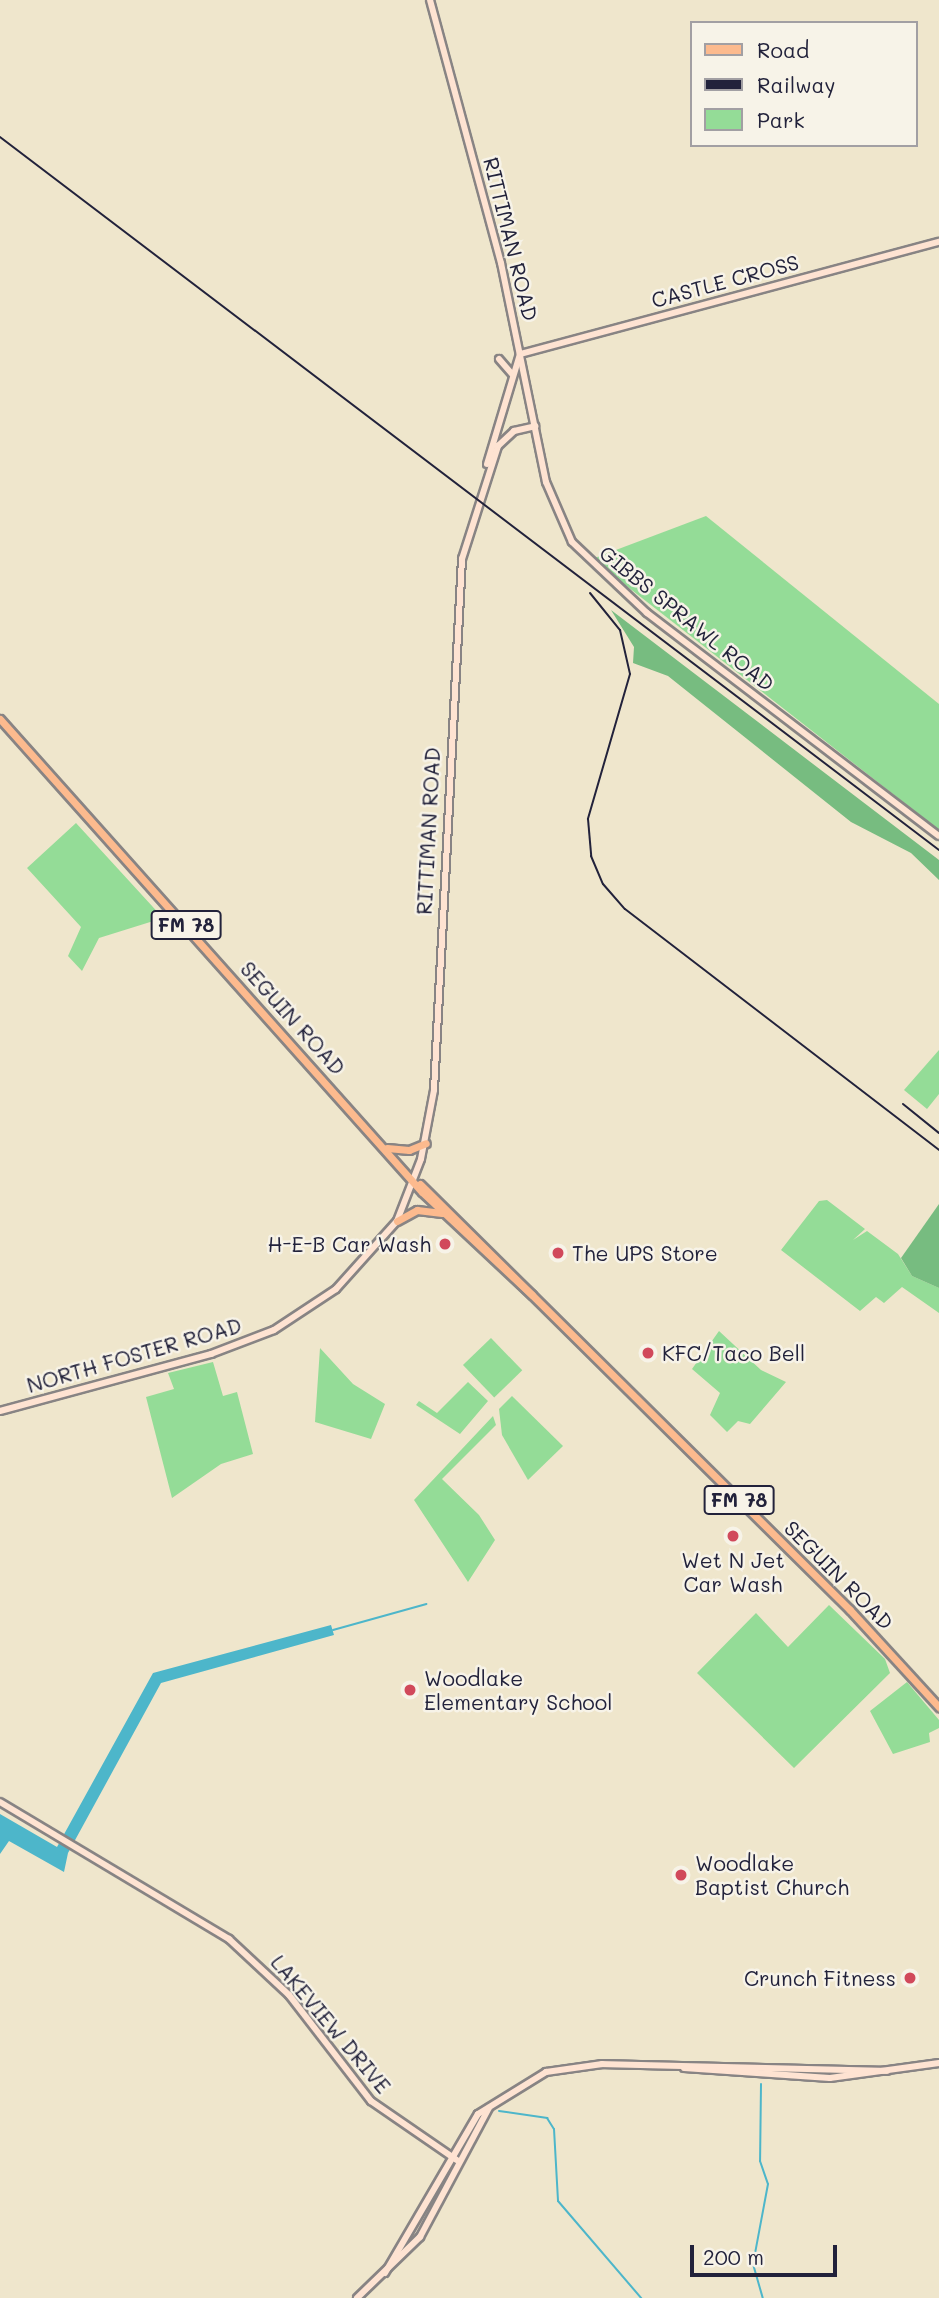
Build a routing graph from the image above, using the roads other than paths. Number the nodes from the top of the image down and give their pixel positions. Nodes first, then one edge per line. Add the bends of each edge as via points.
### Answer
1 (430, 0) edge
2 (939, 242) edge
3 (520, 354) junction
4 (499, 359) dead end
5 (512, 374) junction
6 (535, 426) junction
7 (483, 487) junction
8 (0, 719) edge
9 (939, 836) edge
10 (426, 1143) junction
11 (387, 1147) junction
12 (417, 1181) junction
13 (443, 1213) junction
14 (397, 1221) junction
15 (532, 1295) junction
16 (0, 1411) edge
17 (939, 1707) edge
18 (0, 1802) edge
19 (939, 2063) edge
20 (453, 2158) junction
21 (357, 2298) edge

1 - 3 main road, RITTIMAN ROAD
2 - 3 main road, CASTLE CROSS
3 - 5 main road, RITTIMAN ROAD
3 - 6 main road, GIBBS SPRAWL ROAD
4 - 5 main road
5 - 7 main road, RITTIMAN ROAD
6 - 7 main road, RITTIMAN ROAD via 502,441
6 - 9 main road, GIBBS SPRAWL ROAD via 558,517 594,569
7 - 10 main road, RITTIMAN ROAD via 456,607
8 - 11 main road, SEGUIN ROAD / FM 78
10 - 11 main road via 406,1151
10 - 12 main road, RITTIMAN ROAD
11 - 12 main road, SEGUIN ROAD / FM 78
12 - 13 main road, SEGUIN ROAD / FM 78
12 - 14 main road, NORTH FOSTER ROAD
12 - 15 main road, SEGUIN ROAD / FM 78
13 - 14 main road via 423,1209
13 - 15 main road, SEGUIN ROAD / FM 78
14 - 16 main road, NORTH FOSTER ROAD via 361,1267 274,1330 211,1354
15 - 17 main road, SEGUIN ROAD / FM 78
18 - 20 main road, LAKEVIEW DRIVE via 229,1939 289,1995 371,2101
19 - 20 main road via 830,2078 684,2068 559,2068 490,2106
20 - 21 main road via 422,2218 384,2273

